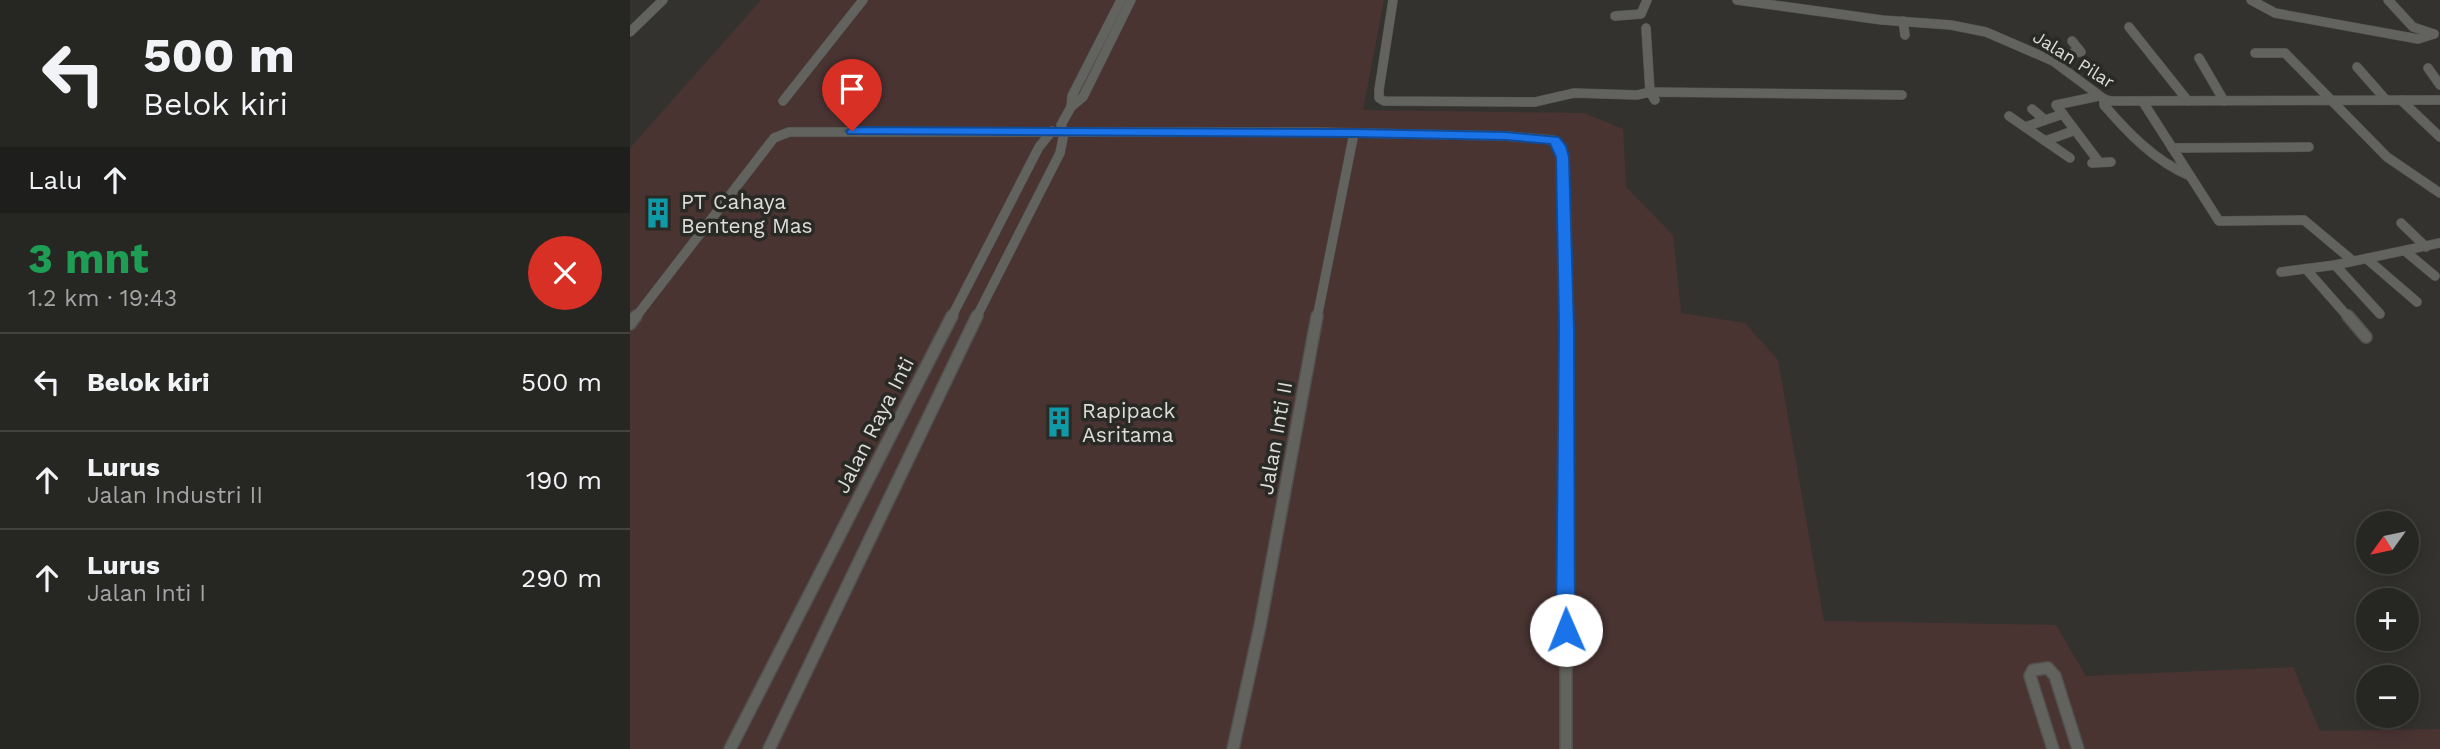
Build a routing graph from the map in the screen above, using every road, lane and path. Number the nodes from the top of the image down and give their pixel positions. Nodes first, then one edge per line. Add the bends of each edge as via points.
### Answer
1 (663, 0) edge
2 (863, 0) edge
3 (1121, 0) edge
4 (1131, 0) edge
5 (1393, 0) edge
6 (1647, 0) edge
7 (1737, 0) edge
8 (2251, 0) edge
9 (2388, 0) edge
10 (1795, 4) edge
11 (1615, 16) dead end
12 (1903, 21) junction
13 (2129, 27) dead end
14 (1646, 28) dead end
15 (2370, 31) junction
16 (630, 32) edge
17 (1905, 35) dead end
18 (2437, 35) edge
19 (2072, 41) dead end
20 (2372, 41) dead end
21 (2255, 53) dead end
22 (2046, 57) junction
23 (2199, 58) dead end
24 (2357, 67) dead end
25 (2428, 68) dead end
26 (2440, 85) edge
27 (1902, 95) dead end
28 (1652, 96) junction
29 (2102, 97) junction
30 (2386, 100) junction
31 (2401, 100) junction
32 (2440, 100) edge
33 (783, 101) dead end
34 (2188, 101) junction
35 (2224, 101) junction
36 (2332, 101) junction
37 (2143, 102) junction
38 (1071, 107) junction
39 (2032, 109) dead end
40 (2063, 114) junction
41 (2009, 116) dead end
42 (2045, 120) junction
43 (2025, 127) junction
44 (1062, 129) junction
45 (2069, 132) junction
46 (1049, 133) junction
47 (1354, 133) junction
48 (2440, 137) edge
49 (2045, 141) junction
50 (2309, 147) dead end
51 (2172, 148) junction
52 (2070, 158) dead end
53 (2111, 162) dead end
54 (2190, 176) junction
55 (2440, 193) edge
56 (2402, 223) dead end
57 (2440, 243) edge
58 (2426, 247) junction
59 (2405, 251) junction
60 (2367, 258) junction
61 (2353, 261) junction
62 (2335, 265) junction
63 (2306, 269) junction
64 (2281, 272) dead end
65 (2435, 276) dead end
66 (2417, 302) dead end
67 (2380, 314) dead end
68 (630, 324) edge
69 (2366, 337) dead end
70 (730, 749) edge
71 (769, 749) edge
72 (1233, 749) edge
73 (1566, 749) edge
74 (2053, 749) edge
75 (2078, 749) edge

1 - 16 street
2 - 33 street
3 - 38 street via 1072,96
4 - 38 street via 1083,97
5 - 28 street via 1379,90 1379,98 1387,101 1535,102 1574,93
6 - 11 street via 1641,14
7 - 10 street, Jalan Pilar
8 - 15 street via 2275,13
9 - 18 street via 2413,27
10 - 12 street, Jalan Pilar
12 - 17 street
12 - 22 street, Jalan Pilar via 1986,32
13 - 34 street
14 - 28 street
15 - 18 street via 2418,39
15 - 20 street
19 - 22 street via 2081,52
21 - 36 street via 2285,53
22 - 29 street, Jalan Pilar
23 - 35 street
24 - 30 street
25 - 26 street
27 - 28 street
29 - 37 street, Jalan Pilar
29 - 40 street via 2056,105
29 - 54 street via 2104,105 2133,135 2172,168
30 - 31 street, Jalan Pilar
30 - 36 street, Jalan Pilar
31 - 32 street, Jalan Pilar
31 - 48 street
34 - 35 street, Jalan Pilar
34 - 37 street, Jalan Pilar
35 - 36 street, Jalan Pilar
36 - 55 street via 2387,158
37 - 51 street
38 - 44 street
39 - 42 street
40 - 42 street
40 - 45 street
41 - 43 street
42 - 43 street
43 - 49 street
44 - 46 street, Jalan Raya Inti
44 - 47 street
44 - 71 street, Jalan Raya Inti via 1060,153 962,345
45 - 49 street
45 - 53 street via 2092,151 2095,162
46 - 68 street via 797,130 780,135
46 - 70 street, Jalan Raya Inti
47 - 72 street, Jalan Inti II
47 - 73 street via 1541,137 1557,143 1563,157
49 - 52 street
50 - 51 street
51 - 54 street
54 - 61 street via 2221,222 2304,220
56 - 58 street
57 - 58 street
58 - 59 street
59 - 60 street
59 - 65 street
60 - 61 street
60 - 66 street
61 - 62 street
62 - 63 street
62 - 67 street
63 - 64 street
63 - 69 street
74 - 75 street via 2030,676 2033,670 2048,668 2055,676

